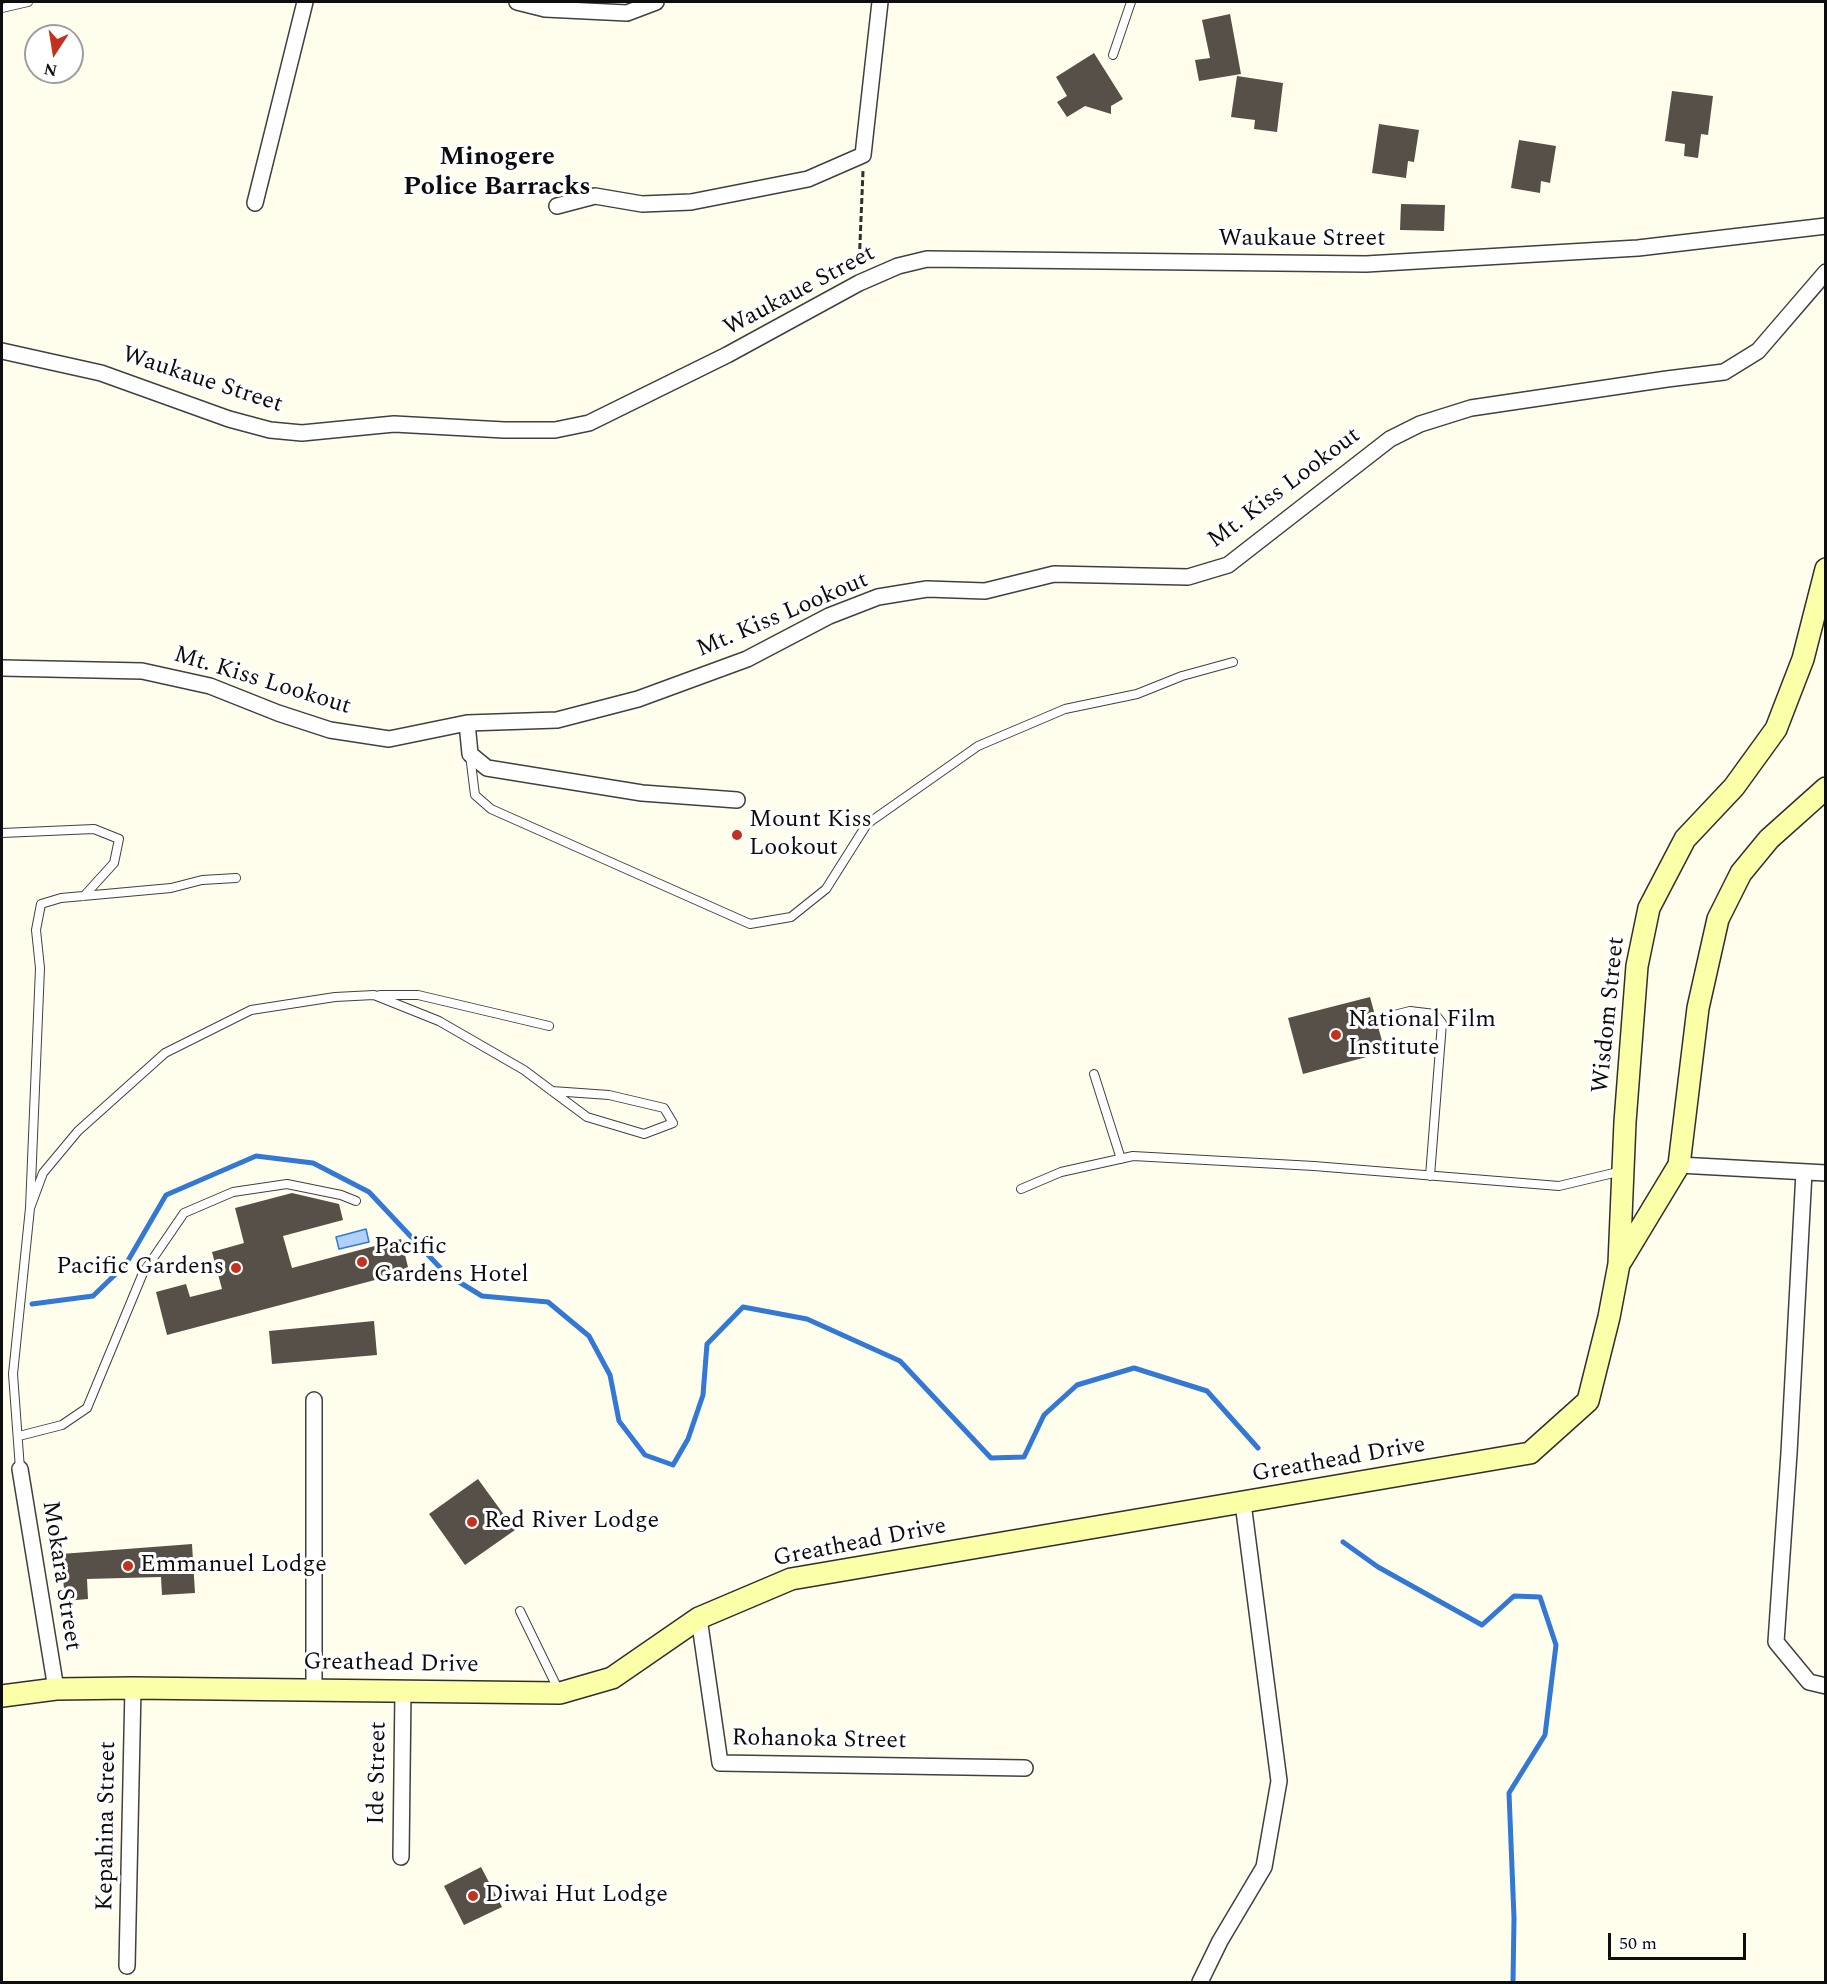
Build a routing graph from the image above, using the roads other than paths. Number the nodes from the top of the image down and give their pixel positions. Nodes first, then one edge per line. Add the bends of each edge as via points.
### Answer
1 (28, 2) edge
2 (305, 2) edge
3 (517, 2) edge
4 (656, 2) edge
5 (880, 2) edge
6 (1131, 2) edge
7 (2, 8) edge
8 (1113, 55) dead end
9 (255, 203) dead end
10 (557, 206) dead end
11 (1826, 226) edge
12 (1826, 272) edge
13 (2, 351) edge
14 (1826, 569) edge
15 (1233, 662) dead end
16 (2, 668) edge
17 (467, 723) junction
18 (470, 754) junction
19 (1826, 788) edge
20 (737, 800) dead end
21 (2, 833) edge
22 (236, 878) dead end
23 (84, 896) junction
24 (374, 995) junction
25 (1390, 1017) dead end
26 (549, 1026) dead end
27 (1094, 1074) dead end
28 (552, 1091) junction
29 (1121, 1159) junction
30 (1679, 1165) junction
31 (1623, 1171) junction
32 (1804, 1172) junction
33 (1826, 1173) edge
34 (1430, 1176) junction
35 (1021, 1189) dead end
36 (356, 1201) dead end
37 (30, 1208) junction
38 (1619, 1264) junction
39 (314, 1400) dead end
40 (19, 1436) junction
41 (20, 1469) joint
42 (1243, 1503) junction
43 (520, 1611) dead end
44 (699, 1618) junction
45 (1826, 1686) edge
46 (133, 1688) junction
47 (56, 1689) junction
48 (314, 1689) junction
49 (403, 1690) junction
50 (560, 1693) junction
51 (2, 1696) edge
52 (1025, 1767) dead end
53 (401, 1857) dead end
54 (127, 1965) dead end
55 (1200, 1983) edge

1 - 7 lane
2 - 9 street
3 - 4 street via 545,9 627,13
5 - 10 street via 863,155 808,179 691,202 642,204 595,196
6 - 8 lane
11 - 13 street, Waukaue Street via 1638,248 1366,264 927,259 898,266 859,283 727,355 589,423 555,430 394,424 302,433 270,430 101,373
12 - 17 street, Mt. Kiss Lookout via 1758,351 1724,372 1471,408 1420,424 1390,440 1228,565 1188,576 1054,574 985,591 927,589 878,597 829,615 747,658 638,699 557,720
14 - 31 street, Wisdom Street via 1803,659 1776,729 1734,787 1685,839 1649,908 1636,966
15 - 18 lane via 1137,694 1065,709 978,746 867,824 826,889 791,917 750,924 491,809 475,795
16 - 17 street, Mt. Kiss Lookout via 142,671 210,686 330,730 388,739
17 - 18 street
18 - 20 street via 487,768 642,793
19 - 30 street via 1769,839 1741,873 1718,919 1698,1008
21 - 23 lane via 94,829 119,839 114,863
22 - 23 lane
23 - 37 lane via 41,904 36,930 40,968
24 - 26 lane via 418,995
24 - 28 lane via 439,1021 524,1070
24 - 37 lane via 251,1010 165,1053 78,1131 43,1173
25 - 34 lane via 1410,1011 1435,1014 1442,1023
27 - 29 lane
28 - 28 lane via 587,1117 644,1134 673,1123 664,1108 609,1095
29 - 34 lane via 1133,1156
29 - 35 lane via 1061,1172
30 - 32 street
30 - 38 street
31 - 34 lane via 1559,1186
31 - 38 street, Wisdom Street
32 - 33 street
32 - 45 street via 1776,1642 1809,1682
36 - 40 lane via 287,1184 233,1192 184,1213 143,1273 87,1408 62,1425
37 - 40 lane via 13,1374
38 - 42 street, Greathead Drive via 1588,1401 1530,1453
39 - 48 street
40 - 41 lane
41 - 47 street, Mokara Street
42 - 44 street, Greathead Drive via 791,1578
42 - 55 street via 1279,1781 1264,1867
43 - 50 lane
44 - 50 street, Greathead Drive via 612,1678
44 - 52 street, Rohanoka Street via 720,1763
46 - 47 street, Greathead Drive
46 - 48 street, Greathead Drive
46 - 54 street, Kepahina Street
47 - 51 street, Greathead Drive
48 - 49 street, Greathead Drive
49 - 50 street, Greathead Drive
49 - 53 street, Ide Street

